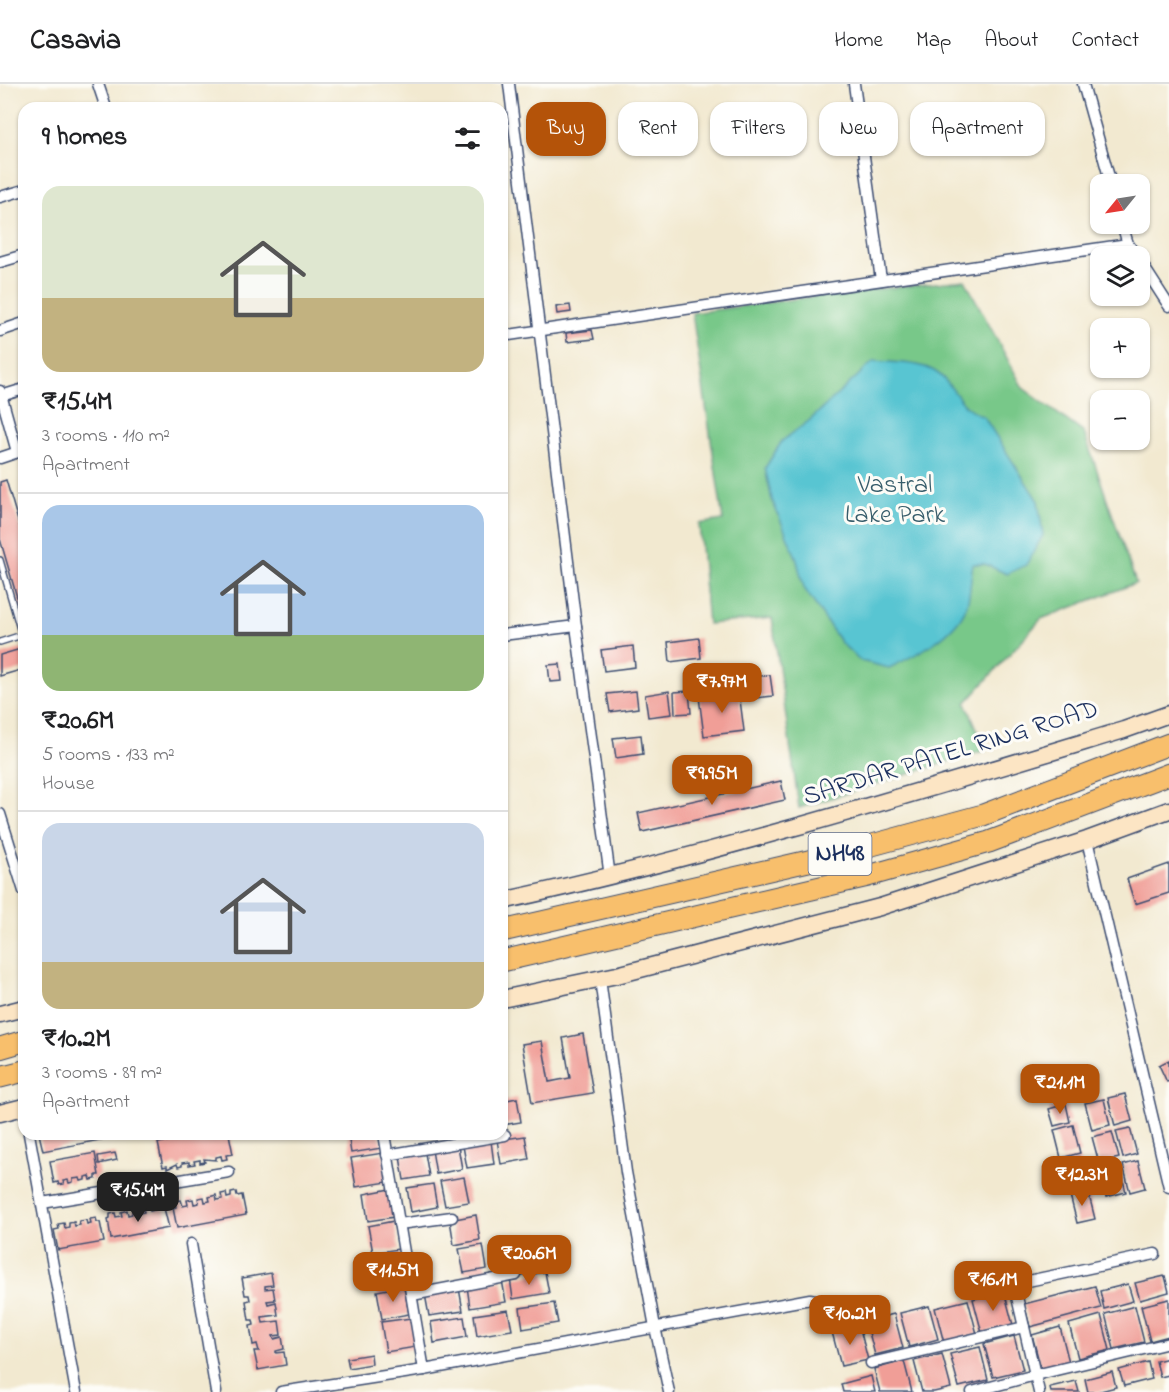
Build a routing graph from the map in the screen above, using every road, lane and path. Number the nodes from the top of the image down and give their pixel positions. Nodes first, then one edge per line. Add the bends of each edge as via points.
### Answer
1 (98, 84) edge
2 (509, 84) edge
3 (854, 84) edge
4 (1083, 84) edge
5 (104, 102) edge
6 (1108, 174) edge
7 (18, 192) edge
8 (0, 197) edge
9 (1125, 234) edge
10 (1128, 244) joint
11 (18, 257) edge
12 (0, 262) edge
13 (1150, 277) edge
14 (881, 280) junction
15 (1169, 306) edge
16 (18, 325) edge
17 (538, 330) junction
18 (0, 331) edge
19 (508, 335) edge
20 (18, 389) edge
21 (1, 393) edge
22 (18, 442) edge
23 (18, 452) edge
24 (0, 458) edge
25 (0, 560) edge
26 (18, 619) edge
27 (576, 626) junction
28 (508, 635) edge
29 (18, 637) edge
30 (0, 642) edge
31 (1169, 714) edge
32 (1169, 744) edge
33 (1169, 774) edge
34 (1169, 810) edge
35 (0, 814) edge
36 (1087, 840) junction
37 (18, 872) edge
38 (610, 877) junction
39 (508, 900) edge
40 (508, 930) edge
41 (508, 960) edge
42 (600, 979) junction
43 (508, 998) edge
44 (18, 1010) edge
45 (0, 1014) edge
46 (18, 1043) edge
47 (0, 1048) edge
48 (18, 1072) edge
49 (0, 1077) edge
50 (18, 1108) edge
51 (0, 1113) edge
52 (30, 1140) edge
53 (385, 1140) edge
54 (476, 1140) edge
55 (387, 1155) junction
56 (229, 1172) dead end
57 (1169, 1187) edge
58 (42, 1203) junction
59 (452, 1216) dead end
60 (399, 1224) junction
61 (191, 1244) dead end
62 (1155, 1254) dead end
63 (516, 1275) dead end
64 (412, 1295) junction
65 (831, 1303) dead end
66 (655, 1327) junction
67 (1024, 1327) junction
68 (1169, 1343) edge
69 (871, 1363) dead end
70 (424, 1370) junction
71 (1035, 1375) junction
72 (76, 1392) edge
73 (216, 1392) edge
74 (281, 1392) edge
75 (669, 1392) edge
76 (972, 1392) edge
77 (1039, 1392) edge

1 - 5 street
2 - 17 street
3 - 14 street
4 - 6 street
7 - 8 street
9 - 10 street
10 - 14 street
11 - 12 street
13 - 15 street
14 - 17 street
16 - 18 street
17 - 19 street
17 - 27 street
20 - 21 street
21 - 22 street
23 - 24 street
25 - 26 lane
27 - 28 street
27 - 38 street
29 - 30 lane
31 - 38 street, SARDAR PATEL RING ROAD via 828,819
32 - 40 highway, NH48 via 983,815 839,854
33 - 41 highway, NH48 via 989,843
34 - 36 street
35 - 37 street
36 - 42 street via 880,907
36 - 57 street
38 - 39 street, SARDAR PATEL RING ROAD
42 - 43 street
42 - 66 street via 626,1172
44 - 45 street
46 - 47 highway
48 - 49 highway
50 - 51 street
52 - 58 street
53 - 55 street
54 - 55 street
55 - 60 street
56 - 58 street
58 - 72 street
59 - 60 street
60 - 64 street
61 - 73 street
62 - 67 street via 1014,1284
63 - 64 street
64 - 70 street
65 - 66 street via 810,1299
66 - 70 street
66 - 75 street
67 - 69 street
67 - 71 street
68 - 71 street
70 - 74 street
71 - 76 street
71 - 77 street

